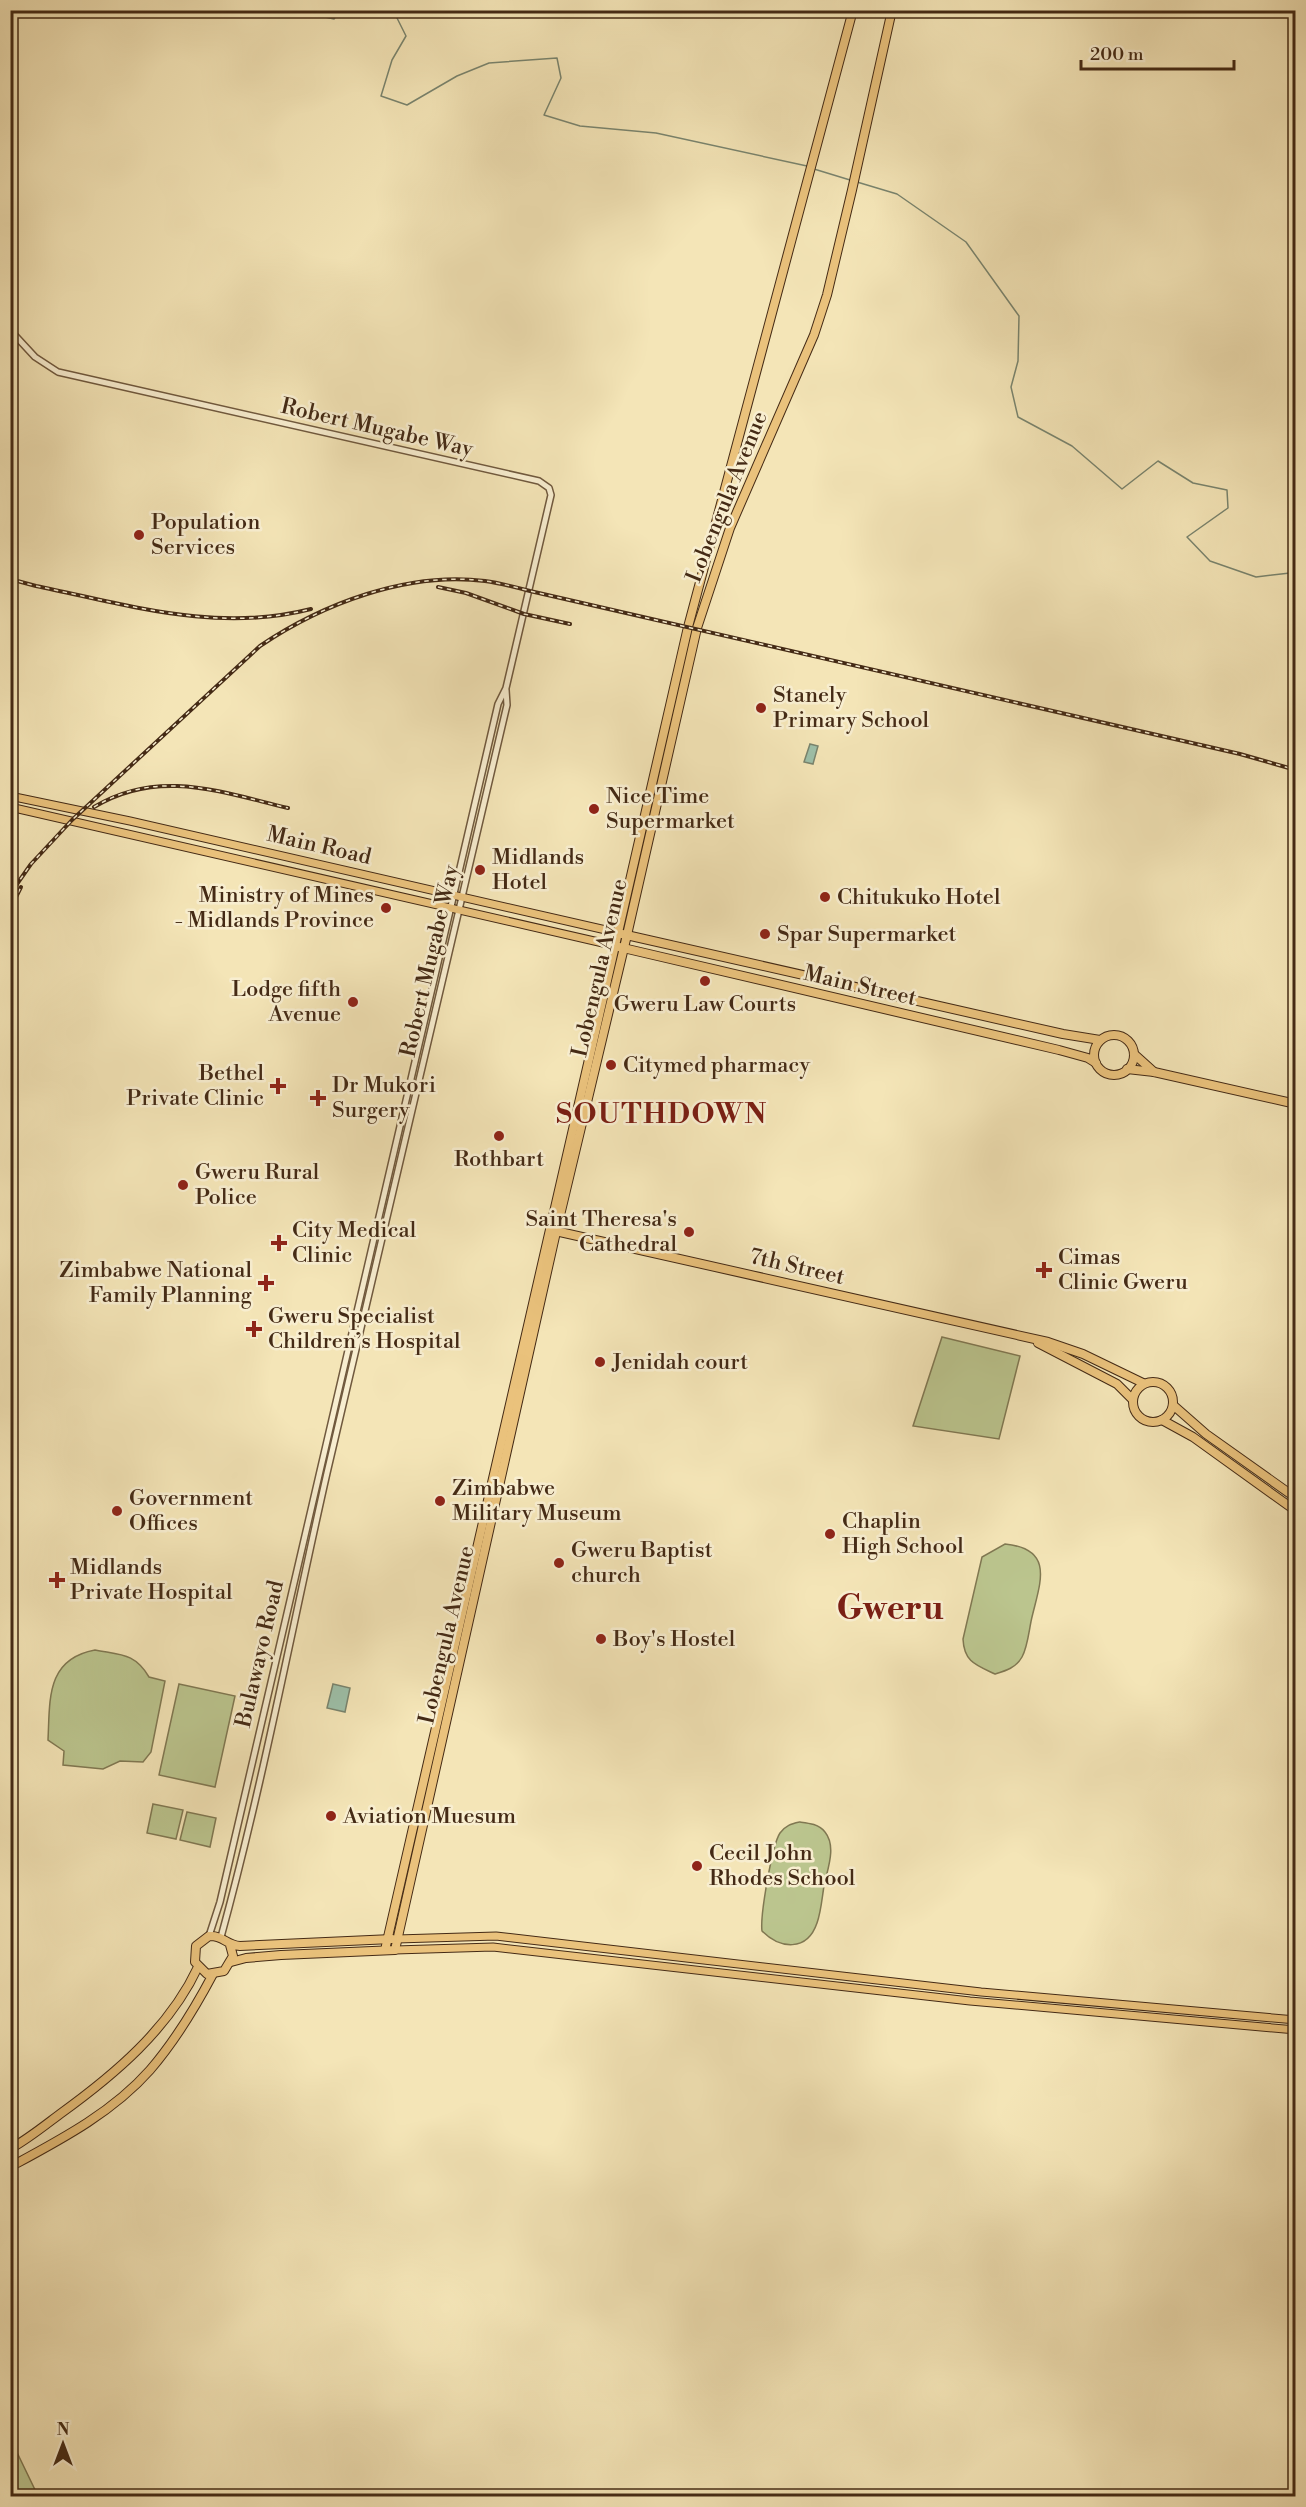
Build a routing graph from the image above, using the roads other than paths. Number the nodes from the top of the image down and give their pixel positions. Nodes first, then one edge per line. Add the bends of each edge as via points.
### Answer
1 (853, 10) edge
2 (892, 10) edge
3 (10, 330) edge
4 (10, 796) edge
5 (10, 807) edge
6 (201, 838) junction
7 (198, 849) junction
8 (459, 896) junction
9 (452, 908) junction
10 (460, 910) junction
11 (623, 934) junction
12 (620, 947) junction
13 (686, 948) junction
14 (730, 958) junction
15 (682, 962) junction
16 (727, 973) junction
17 (842, 983) junction
18 (896, 995) junction
19 (837, 999) junction
20 (892, 1012) junction
21 (1010, 1022) junction
22 (1063, 1034) junction
23 (1006, 1038) junction
24 (1100, 1040) junction
25 (1059, 1050) junction
26 (1134, 1054) junction
27 (1096, 1063) junction
28 (1127, 1069) junction
29 (1154, 1072) junction
30 (1296, 1104) edge
31 (553, 1231) junction
32 (1034, 1340) junction
33 (341, 1379) joint
34 (349, 1382) joint
35 (1143, 1383) junction
36 (1132, 1399) junction
37 (1173, 1405) junction
38 (1162, 1420) junction
39 (1296, 1498) edge
40 (1296, 1511) edge
41 (220, 1902) junction
42 (230, 1904) junction
43 (209, 1936) junction
44 (221, 1937) junction
45 (392, 1939) junction
46 (230, 1945) junction
47 (390, 1950) junction
48 (231, 1962) junction
49 (198, 1967) junction
50 (213, 1974) junction
51 (1296, 2020) edge
52 (1296, 2030) edge
53 (10, 2149) edge
54 (10, 2167) edge

1 - 11 highway, Lobengula Avenue via 688,627
2 - 11 highway, Lobengula Avenue via 827,295 814,335 730,528 697,628
3 - 8 street, Robert Mugabe Way via 35,357 58,372 539,482 549,488 548,515 506,688 498,704
4 - 6 main road, Main Road
5 - 7 main road, Main Road
6 - 7 main road
6 - 8 main road, Main Road
7 - 9 main road, Main Road
8 - 9 street, Robert Mugabe Way
8 - 10 street, Robert Mugabe Way
8 - 11 main road, Main Road
9 - 10 main road, Main Road
9 - 33 street, Robert Mugabe Way
10 - 12 main road, Main Road
10 - 34 street, Robert Mugabe Way
11 - 12 highway, Lobengula Avenue
11 - 13 highway, Main Street
12 - 15 highway, Main Street
12 - 31 highway, Lobengula Avenue
13 - 14 highway, Main Street
13 - 15 highway
14 - 16 highway
14 - 17 highway, Main Street
15 - 16 highway, Main Street
16 - 19 highway, Main Street
17 - 18 highway, Main Street
17 - 19 highway
18 - 20 highway
18 - 21 highway, Main Street
19 - 20 highway, Main Street
20 - 23 highway, Main Street
21 - 22 highway, Main Street
21 - 23 highway
22 - 24 highway, Main Street
22 - 25 highway
23 - 25 highway, Main Street
24 - 26 highway, Main Street via 1112,1035 1124,1038
24 - 27 highway via 1094,1051
25 - 27 highway, Main Street
26 - 28 highway
26 - 29 highway
27 - 28 highway, Main Street via 1110,1074
28 - 29 highway
29 - 30 highway
31 - 32 highway, 7th Street
31 - 45 highway, Lobengula Avenue
32 - 35 highway, 7th Street via 1083,1354
32 - 36 highway, 7th Street via 1117,1384
33 - 41 street, Bulawayo Road
34 - 42 street, Bulawayo Road
35 - 36 highway
35 - 37 highway via 1164,1384 1172,1394
36 - 38 highway via 1139,1417 1150,1422
37 - 38 highway
37 - 39 highway via 1206,1434
38 - 40 highway via 1193,1437
41 - 42 street
41 - 43 street, Bulawayo Road
42 - 44 street, Bulawayo Road
43 - 44 highway
43 - 49 highway via 196,1946 194,1957
44 - 46 highway
45 - 46 highway
45 - 47 highway, Lobengula Avenue
45 - 51 main road via 516,1938 981,1992
46 - 48 highway
47 - 48 highway via 281,1955
47 - 52 main road via 493,1947 970,2001
48 - 50 highway via 224,1971
49 - 50 highway
49 - 53 highway via 183,1996 161,2024 112,2075
50 - 54 highway via 180,2032 137,2082 82,2127

